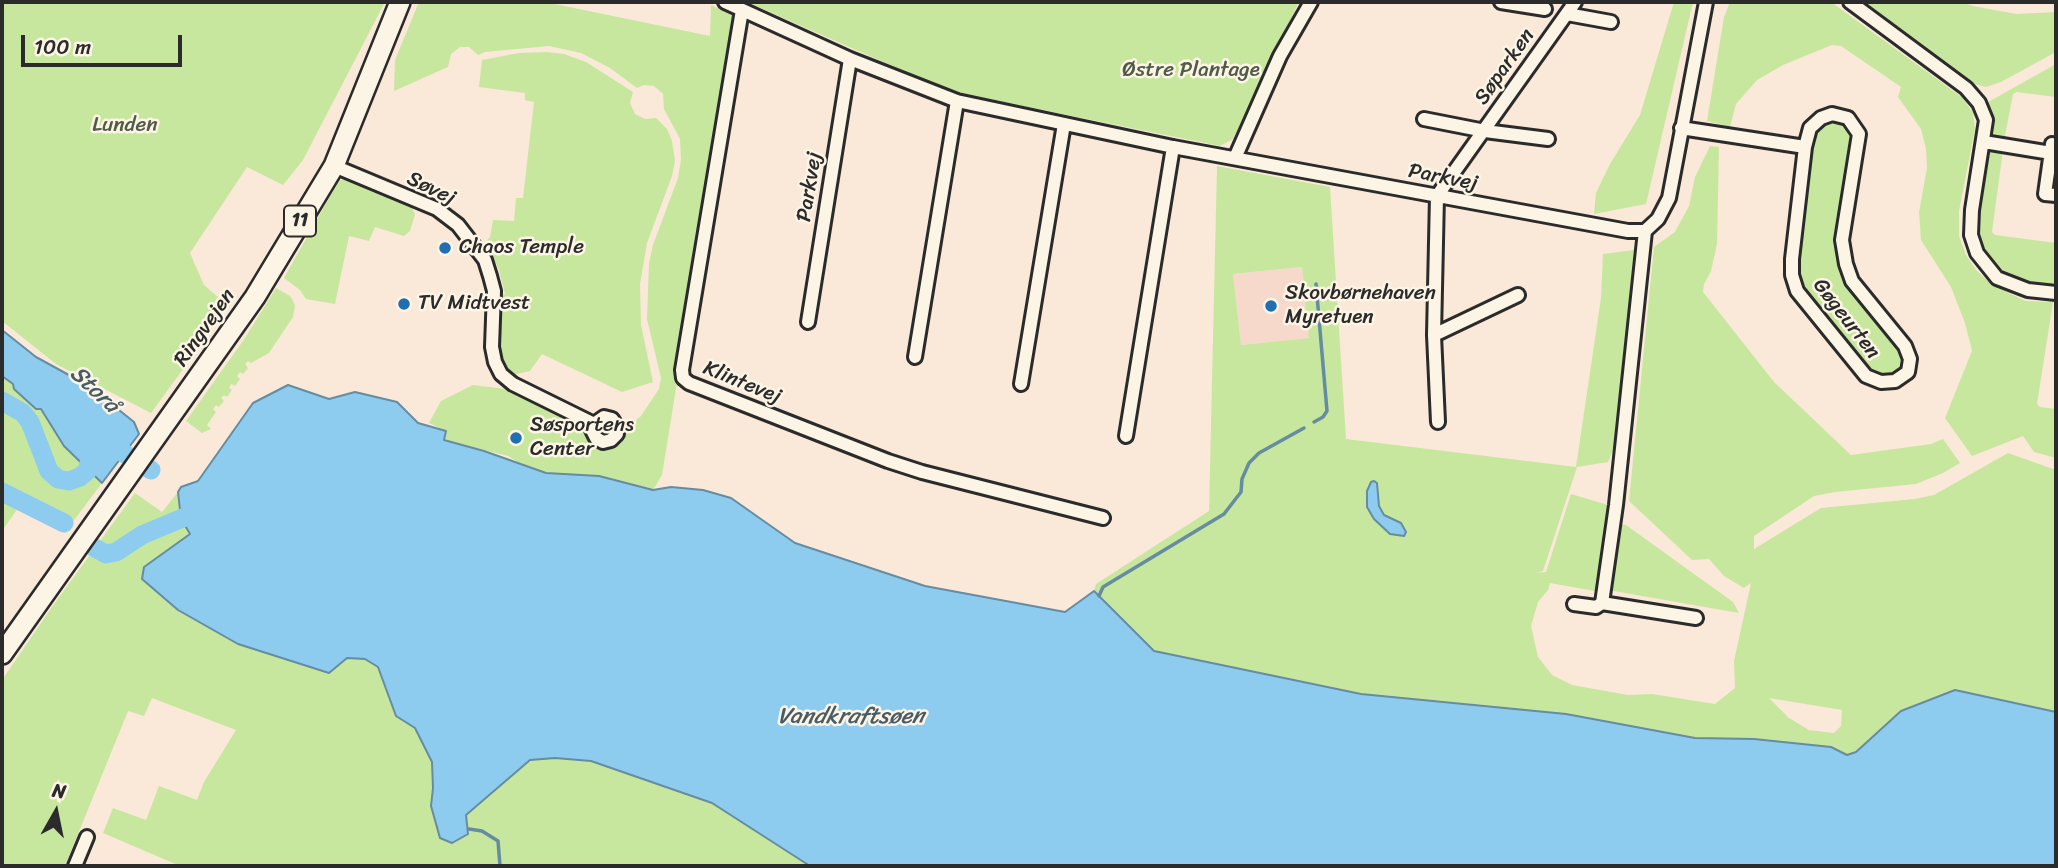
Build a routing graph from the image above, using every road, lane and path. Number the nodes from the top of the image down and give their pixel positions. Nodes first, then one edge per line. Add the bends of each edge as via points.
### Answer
1 (400, 2) edge
2 (725, 2) edge
3 (1311, 2) edge
4 (1501, 2) edge
5 (1575, 2) edge
6 (1706, 2) edge
7 (1850, 2) edge
8 (1544, 5) edge
9 (742, 10) junction
10 (1567, 14) junction
11 (1611, 22) dead end
12 (1557, 26) junction
13 (850, 58) junction
14 (957, 101) junction
15 (1424, 119) dead end
16 (1064, 124) junction
17 (1681, 128) junction
18 (1485, 131) junction
19 (1548, 139) dead end
20 (1984, 142) junction
21 (1173, 147) junction
22 (1805, 147) junction
23 (2054, 149) edge
24 (1234, 158) junction
25 (334, 166) junction
26 (2056, 195) edge
27 (1437, 197) junction
28 (1645, 231) junction
29 (2056, 293) edge
30 (1518, 295) dead end
31 (808, 322) dead end
32 (1434, 335) junction
33 (915, 357) dead end
34 (1021, 384) dead end
35 (1438, 422) dead end
36 (594, 424) dead end
37 (1126, 436) dead end
38 (1103, 519) dead end
39 (1602, 603) junction
40 (1574, 604) dead end
41 (1696, 618) dead end
42 (2, 654) edge
43 (87, 837) dead end
44 (75, 866) edge

1 - 25 main road, Ringvejen / 11
2 - 9 street, Parkvej
3 - 24 street via 1280,56
4 - 8 street, Søparken
5 - 10 street, Søparken
6 - 17 street
7 - 20 street via 1966,88 1986,120
8 - 12 street, Søparken
9 - 13 street, Parkvej
9 - 38 street, Klintevej via 683,378 888,461
10 - 11 street
10 - 12 street, Søparken
12 - 18 street, Søparken
13 - 14 street, Parkvej
13 - 31 street, Parkvej
14 - 16 street, Parkvej
14 - 33 street
15 - 18 street, Søparken
16 - 21 street, Parkvej
16 - 34 street
17 - 22 street
17 - 28 street via 1669,198
18 - 19 street, Søparken
18 - 27 street, Søparken
20 - 23 street
20 - 29 street via 1972,210 1971,235 1977,253 1997,278 2028,290
21 - 24 street, Parkvej
21 - 37 street
22 - 22 street, Gøgeurten via 1792,259 1797,290 1866,376 1895,381 1908,372 1905,345 1852,281 1842,240 1859,134 1848,118 1832,114 1810,128
23 - 26 street via 2045,194
24 - 27 street, Parkvej
25 - 36 street, Søvej via 437,209 458,225 485,260 490,276 494,291 492,347 501,374
25 - 42 main road, Ringvejen / 11 via 255,297
27 - 28 street, Parkvej
27 - 32 street
28 - 39 street
30 - 32 street
32 - 35 street
39 - 40 street via 1596,607
39 - 41 street
43 - 44 street

